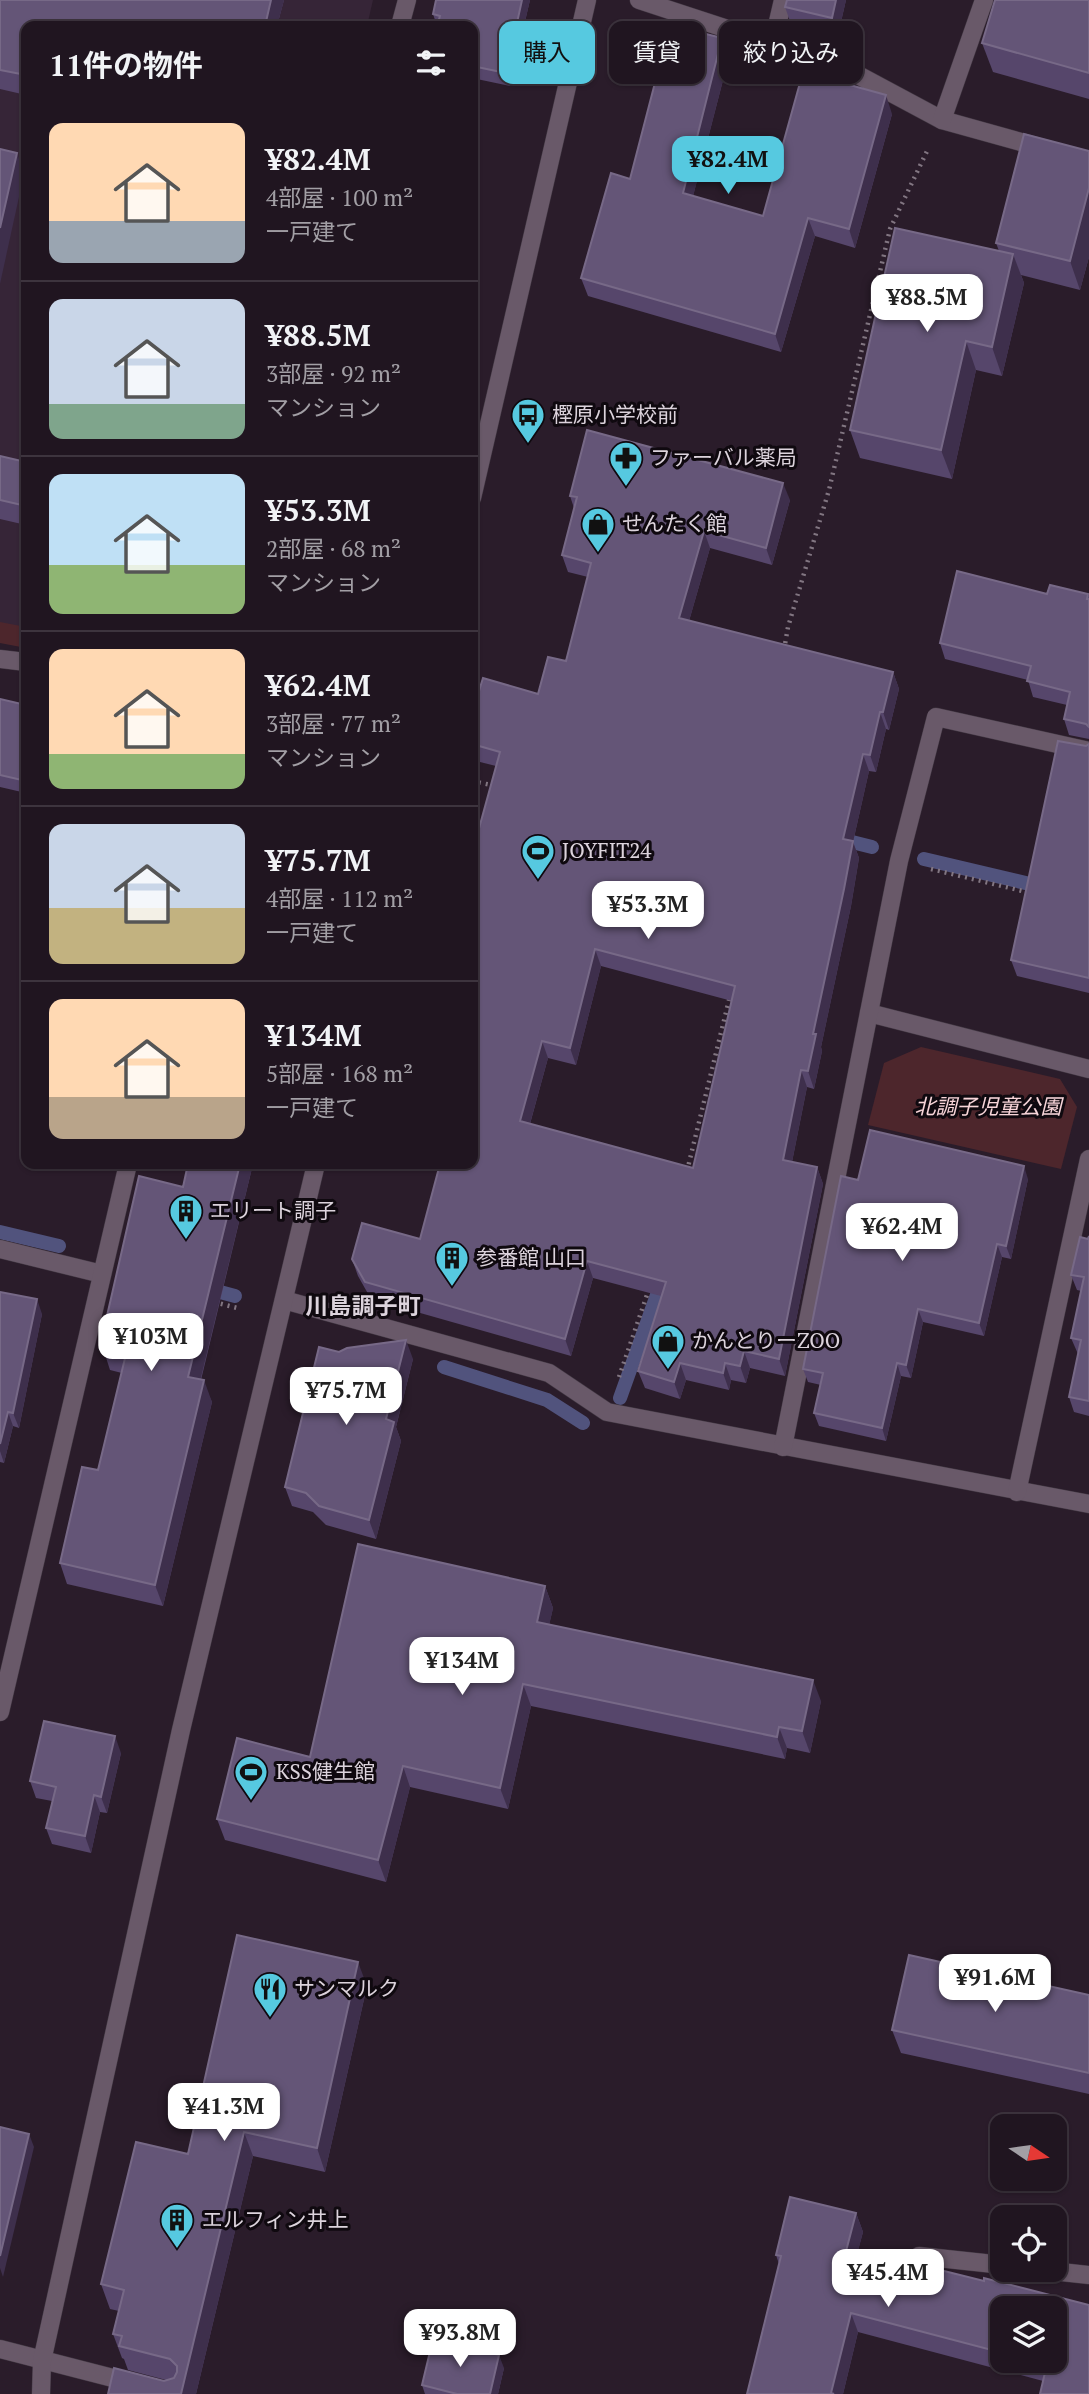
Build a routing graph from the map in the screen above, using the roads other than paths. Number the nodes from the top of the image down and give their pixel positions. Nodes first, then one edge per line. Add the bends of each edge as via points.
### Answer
1 (407, 0) edge
2 (587, 0) edge
3 (639, 0) edge
4 (783, 0) edge
5 (984, 0) edge
6 (401, 21) edge
7 (778, 21) edge
8 (719, 26) edge
9 (863, 77) edge
10 (942, 120) junction
11 (1089, 161) edge
12 (478, 472) edge
13 (0, 659) edge
14 (21, 661) edge
15 (1089, 751) edge
16 (869, 1013) junction
17 (1089, 1069) edge
18 (1089, 1159) edge
19 (127, 1169) edge
20 (315, 1169) edge
21 (0, 1249) edge
22 (102, 1274) junction
23 (284, 1300) junction
24 (783, 1447) junction
25 (1017, 1492) junction
26 (1089, 1504) edge
27 (0, 1712) edge
28 (919, 2256) dead end
29 (990, 2264) edge
30 (1067, 2273) edge
31 (1089, 2275) edge
32 (0, 2349) edge
33 (42, 2361) junction
34 (27, 2394) edge
35 (41, 2394) edge
36 (175, 2394) edge

1 - 6 street
2 - 12 street
3 - 8 street
4 - 7 street
5 - 10 street
9 - 10 street
10 - 11 street
13 - 14 street
15 - 16 street via 936,717 899,861
16 - 17 street
16 - 24 street
18 - 25 street
19 - 22 street
20 - 23 street
21 - 22 street
22 - 27 street
23 - 24 street via 549,1373 607,1412
23 - 33 street via 181,1730
24 - 25 street
25 - 26 street
28 - 29 street
30 - 31 street
32 - 33 street
33 - 34 street
33 - 35 street
33 - 36 street

